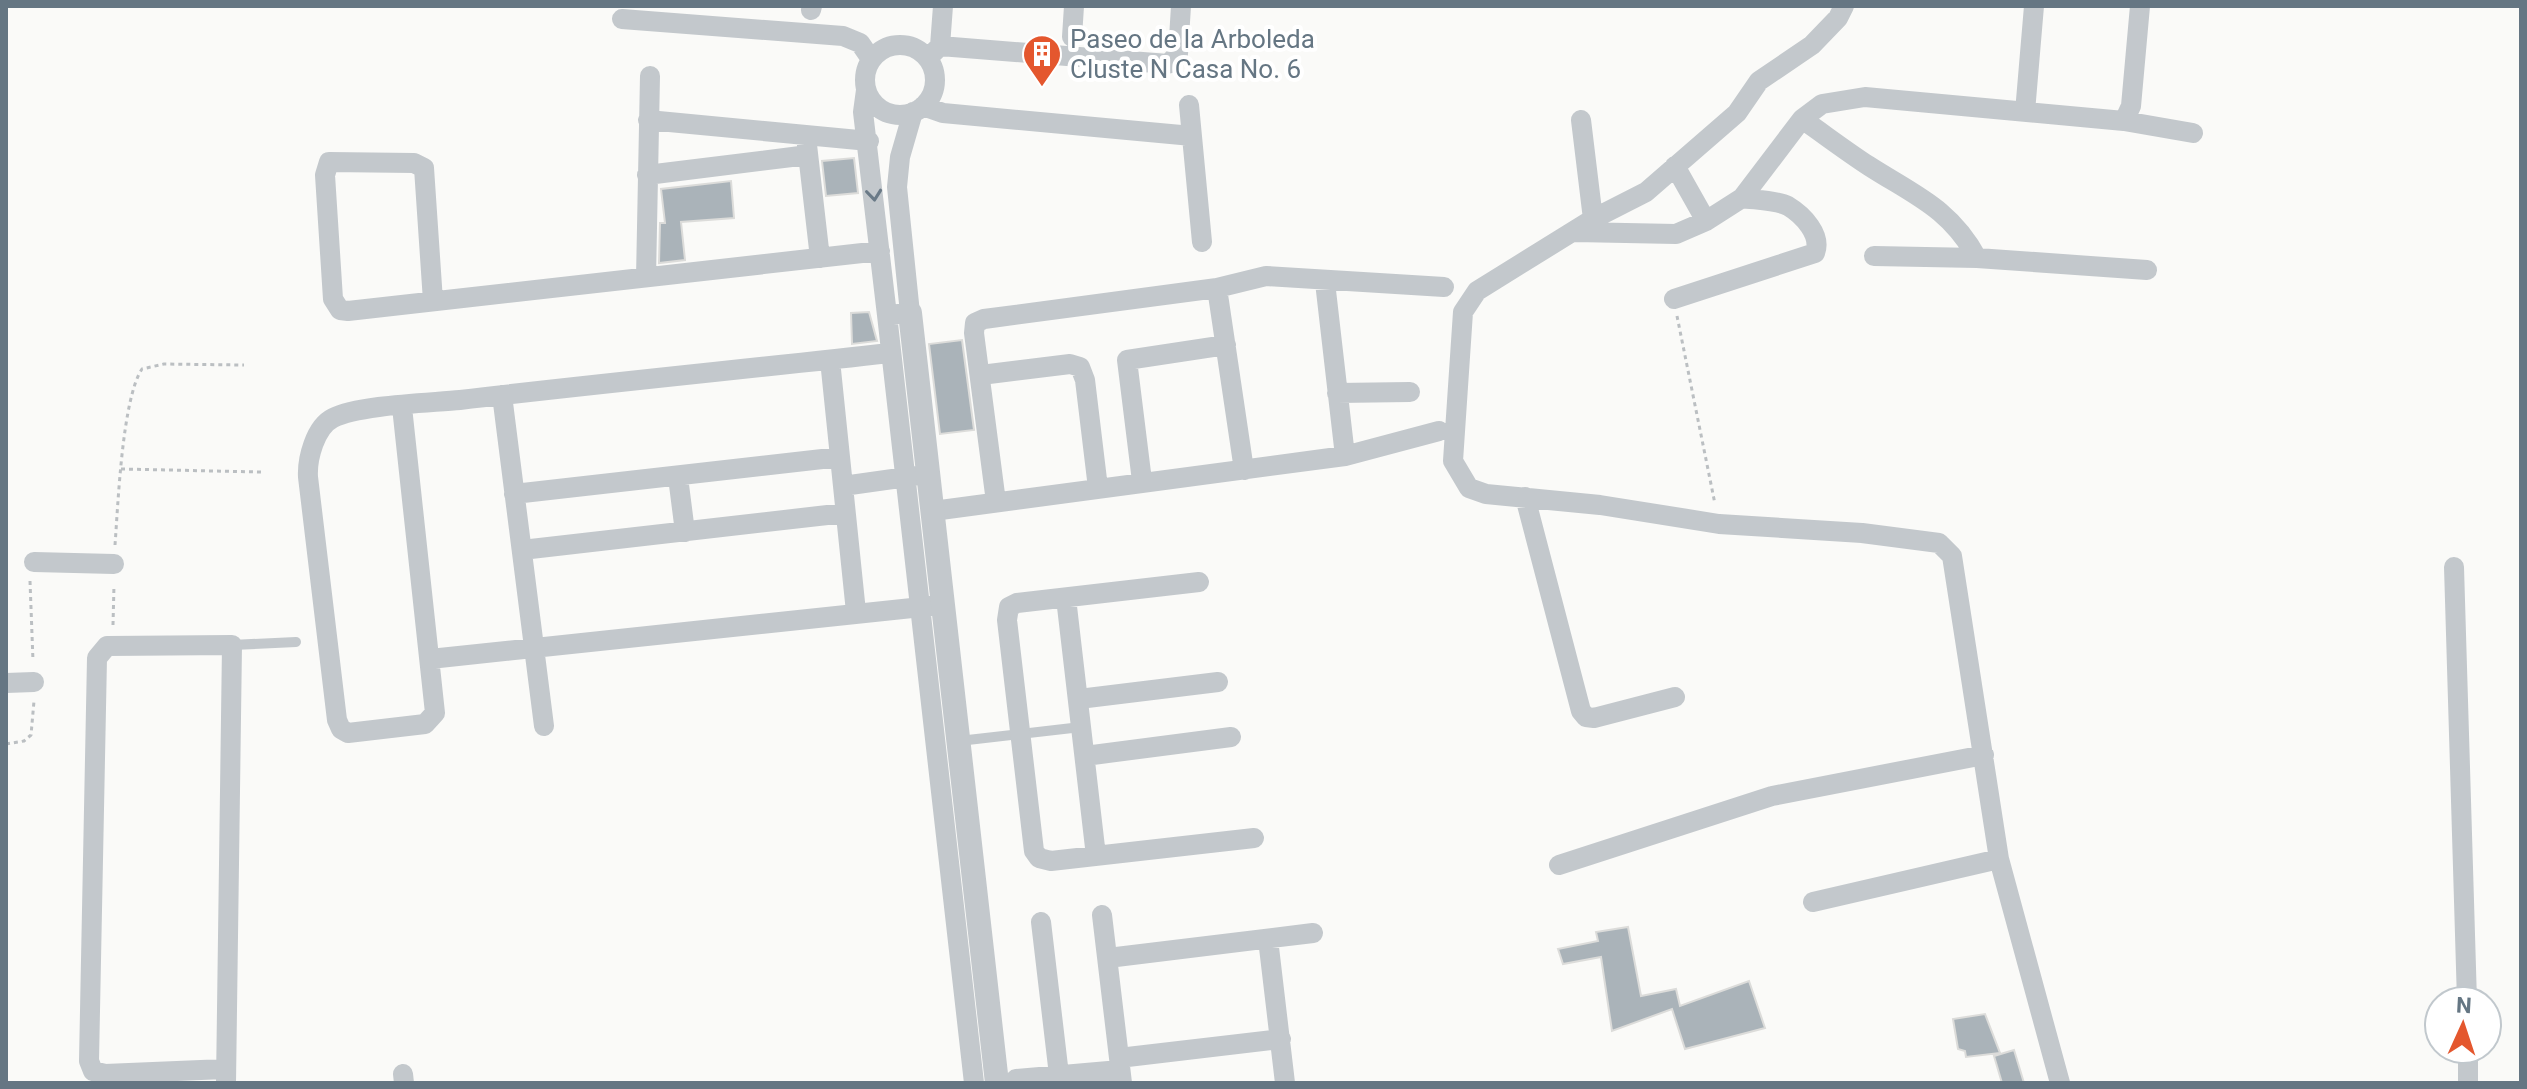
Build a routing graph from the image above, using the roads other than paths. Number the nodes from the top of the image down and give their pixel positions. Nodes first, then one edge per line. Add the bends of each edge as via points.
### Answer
1 (943, 6) edge
2 (1074, 6) edge
3 (1181, 6) edge
4 (1844, 6) edge
5 (2034, 6) edge
6 (2140, 6) edge
7 (659, 13) edge
8 (710, 15) edge
9 (622, 19) dead end
10 (1072, 37) dead end
11 (934, 52) junction
12 (871, 59) junction
13 (650, 76) dead end
14 (866, 90) junction
15 (1189, 105) dead end
16 (918, 109) junction
17 (2025, 112) junction
18 (1802, 119) junction
19 (648, 120) junction
20 (1581, 120) dead end
21 (2124, 121) junction
22 (2193, 133) dead end
23 (1192, 136) junction
24 (869, 141) junction
25 (807, 146) junction
26 (1675, 166) junction
27 (647, 175) junction
28 (1742, 198) junction
29 (1593, 219) junction
30 (1706, 221) junction
31 (1575, 232) junction
32 (1202, 242) dead end
33 (880, 251) junction
34 (1874, 256) dead end
35 (820, 258) junction
36 (1977, 258) junction
37 (2147, 270) dead end
38 (646, 278) junction
39 (1325, 282) junction
40 (1444, 287) dead end
41 (1217, 288) junction
42 (1674, 299) road end
43 (433, 301) junction
44 (899, 314) junction
45 (1226, 345) junction
46 (890, 353) junction
47 (830, 360) junction
48 (981, 375) junction
49 (1410, 392) dead end
50 (1337, 393) junction
51 (502, 395) junction
52 (402, 407) junction
53 (1439, 431) dead end
54 (1345, 456) junction
55 (840, 457) junction
56 (1244, 470) junction
57 (929, 471) junction
58 (678, 477) junction
59 (905, 479) junction
60 (1142, 481) junction
61 (843, 486) junction
62 (1098, 488) junction
63 (514, 494) junction
64 (1525, 497) junction
65 (996, 502) junction
66 (933, 511) junction
67 (845, 513) junction
68 (685, 532) junction
69 (522, 550) junction
70 (34, 562) dead end
71 (114, 564) road end
72 (2454, 567) dead end
73 (1199, 582) dead end
74 (1066, 598) junction
75 (917, 606) junction
76 (943, 606) junction
77 (856, 612) junction
78 (296, 642) dead end
79 (232, 645) junction
80 (532, 648) junction
81 (430, 659) junction
82 (34, 682) dead end
83 (1218, 682) dead end
84 (6, 683) edge
85 (1675, 697) dead end
86 (1079, 699) junction
87 (544, 726) dead end
88 (1081, 727) junction
89 (1019, 734) junction
90 (1231, 737) dead end
91 (959, 741) junction
92 (1984, 755) junction
93 (1085, 756) junction
94 (1254, 838) dead end
95 (1096, 856) junction
96 (1999, 859) junction
97 (1559, 865) dead end
98 (1813, 902) dead end
99 (1102, 915) dead end
100 (1041, 922) dead end
101 (1313, 933) dead end
102 (1268, 939) junction
103 (1108, 958) junction
104 (2467, 985) edge
105 (1281, 1039) junction
106 (1120, 1070) edge
107 (1059, 1075) junction
108 (226, 1076) edge
109 (1006, 1081) edge
110 (974, 1083) edge
111 (1285, 1083) edge
112 (2060, 1083) edge

1 - 11 street
2 - 10 street
3 - 11 street via 1178,54 1168,64
4 - 26 street via 1812,45 1759,81 1737,113
5 - 17 street
6 - 21 street via 2131,106
7 - 8 street
7 - 9 street
8 - 12 street via 843,36 860,43
11 - 12 street via 899,44
11 - 16 street via 930,98
12 - 14 street
13 - 19 street
14 - 16 street via 879,109 902,115
14 - 24 street via 863,112
15 - 23 street
16 - 23 street
16 - 44 street via 900,157 897,187
17 - 18 street via 1865,97 1822,104
17 - 21 street
18 - 28 street
18 - 36 street via 1938,207 1963,231
19 - 25 street
19 - 27 street
20 - 29 street
21 - 22 street
23 - 32 street
24 - 25 street
24 -> 33 street
25 - 27 street
25 - 35 street
26 - 29 street via 1646,192
26 - 30 street
27 - 38 street
28 - 30 street
28 - 42 street via 1787,206 1815,233 1815,253
29 - 31 street
30 - 31 street via 1676,234
31 - 64 street via 1477,291 1463,312 1453,461 1469,488
33 - 35 street
33 - 44 street
34 - 36 street
35 - 38 street
36 - 37 street
38 - 43 street
39 - 40 street
39 - 41 street via 1266,276
39 - 50 street
41 - 45 street
41 - 48 street via 984,319 975,323 974,333
43 - 43 street via 424,168 414,163 329,162 325,175 337,309
44 - 46 street
44 - 57 street
45 - 56 street
45 - 60 street via 1127,360
46 - 47 street
46 - 59 street
47 - 51 street
47 - 55 street
48 - 62 street via 1080,367
48 - 65 street
49 - 50 street
50 - 54 street
51 - 52 street
51 - 63 street
52 - 81 street
52 - 81 street via 333,418 320,431 308,466 341,729 430,722 436,708
53 - 54 street
54 - 56 street
55 - 58 street
55 - 61 street
56 - 60 street
57 - 59 street
57 - 66 street
58 - 63 street
58 - 68 street
59 - 61 street
59 - 75 street
60 - 62 street
61 - 67 street
62 - 65 street
63 - 69 street
64 - 85 street via 1581,711 1594,718
64 - 92 street via 1719,524 1939,543 1952,556
65 - 66 street
66 - 76 street
67 - 68 street
67 - 77 street
68 - 69 street
69 - 80 street
70 - 71 street
72 - 104 street
73 - 74 street
74 - 86 street
74 - 89 street via 1017,603 1007,610
75 - 76 street
75 - 77 street
75 - 110 street
76 - 91 street
77 - 80 street
78 - 79 lane
79 - 108 street
79 - 108 street via 113,645 97,658 89,1061 93,1071 105,1074
80 - 81 street
80 - 87 street
82 - 84 street
83 - 86 street
86 - 88 street
88 - 89 lane
88 - 93 street
89 - 91 lane
89 - 95 street via 1036,855 1051,861
90 - 93 street
91 - 109 street
92 - 96 street
92 - 97 street via 1761,799
93 - 95 street
94 - 95 street
96 - 98 street
96 - 112 street
99 - 103 street
100 - 107 street
101 - 102 street
102 - 103 street
102 - 105 street
103 - 106 street
105 - 106 street
105 - 111 street
106 - 107 street
107 - 109 street

